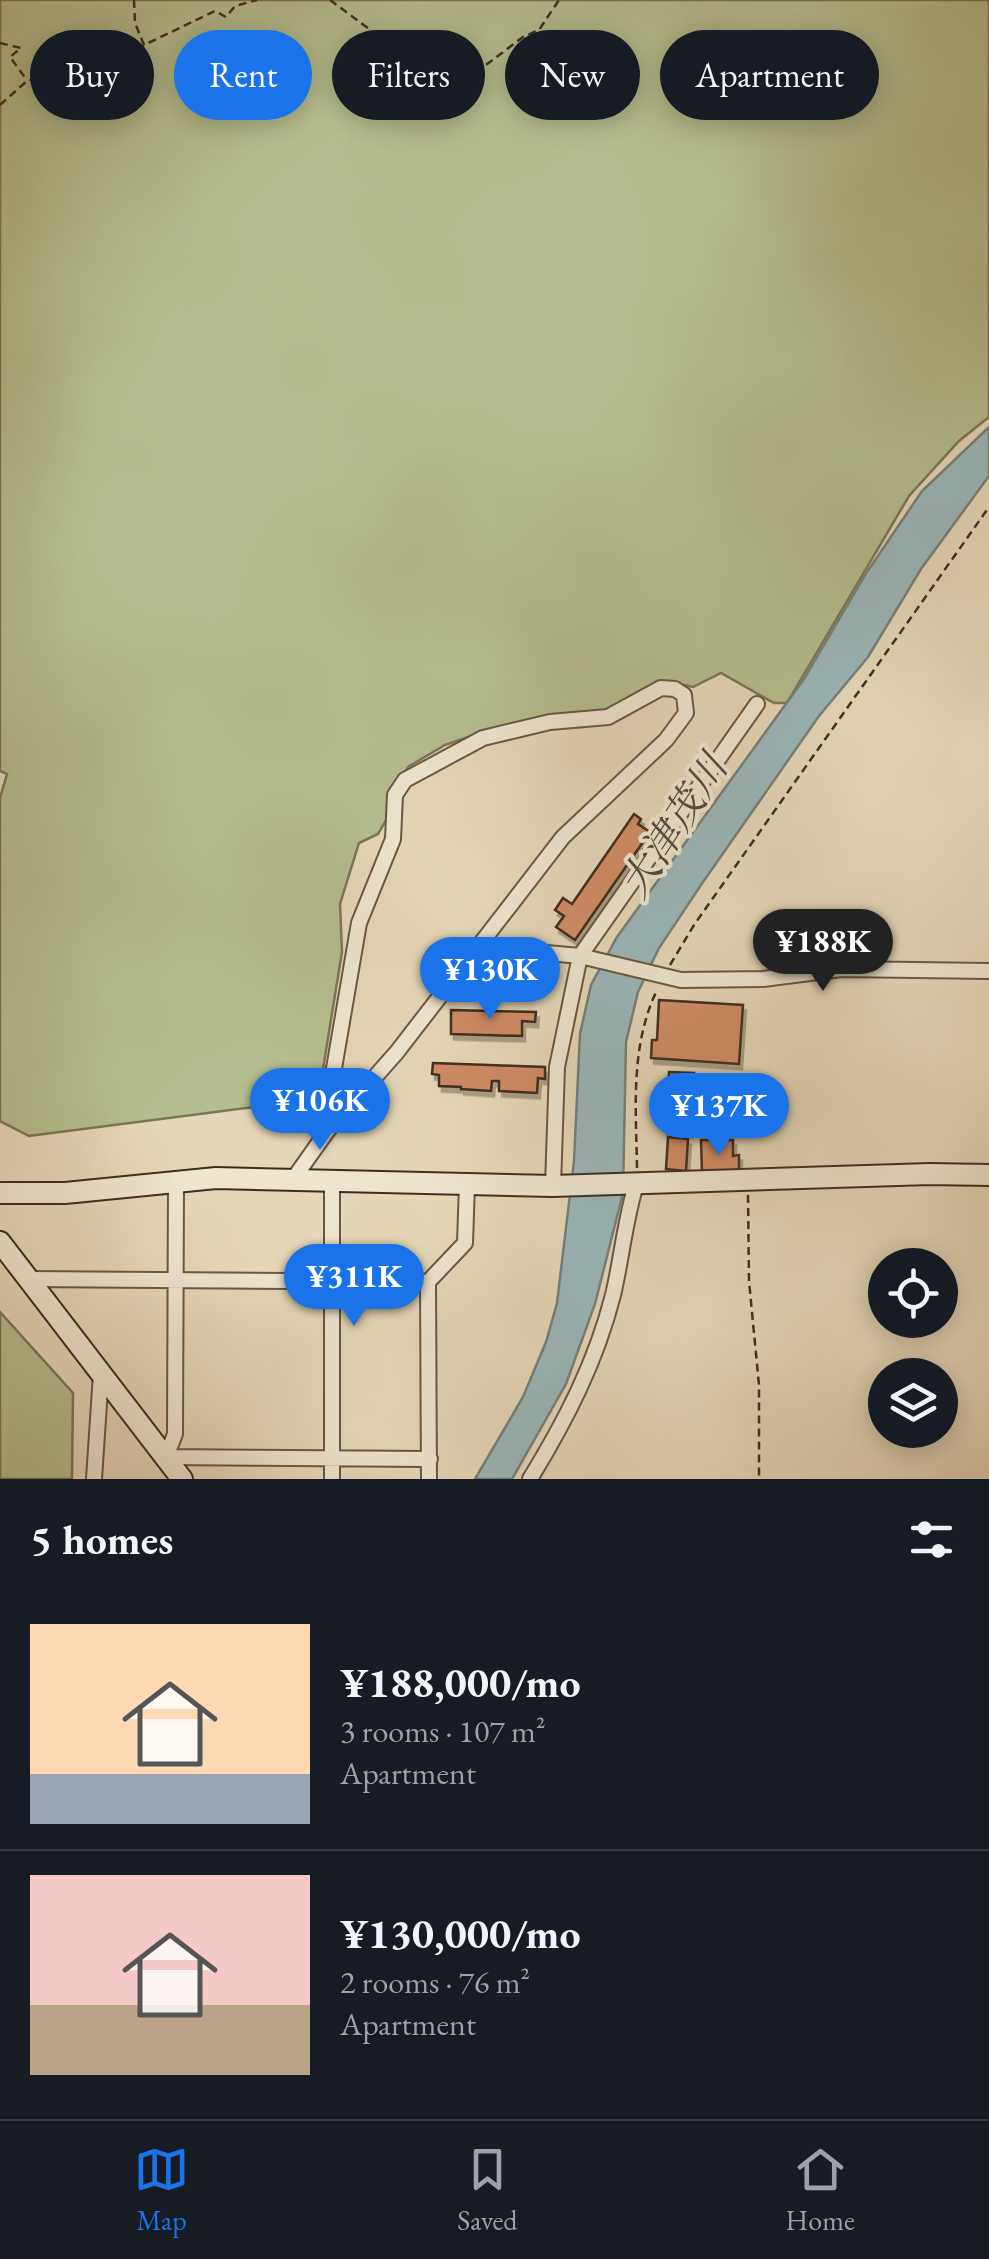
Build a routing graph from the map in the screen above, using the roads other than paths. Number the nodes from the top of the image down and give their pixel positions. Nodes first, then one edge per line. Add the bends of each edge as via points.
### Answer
1 (757, 704) dead end
2 (479, 947) junction
3 (580, 956) junction
4 (989, 971) edge
5 (328, 1130) junction
6 (989, 1175) edge
7 (294, 1178) junction
8 (332, 1178) junction
9 (176, 1181) junction
10 (637, 1181) junction
11 (467, 1184) junction
12 (553, 1186) junction
13 (0, 1193) edge
14 (0, 1242) edge
15 (27, 1279) junction
16 (176, 1279) junction
17 (332, 1281) junction
18 (428, 1282) junction
19 (101, 1374) junction
20 (332, 1458) junction
21 (430, 1458) junction
22 (176, 1473) edge
23 (94, 1479) edge
24 (332, 1479) edge
25 (429, 1479) edge
26 (530, 1479) edge

1 - 3 street
2 - 3 street
2 - 5 street
2 - 5 street via 563,837 666,740 686,714 684,695 661,688 608,717 483,738 405,780 395,795 393,839 359,923
3 - 4 street via 681,980 763,980 841,970
3 - 12 street via 557,1067
5 - 7 street
6 - 10 street
7 - 8 street
7 - 9 street
8 - 11 street
8 - 17 street
9 - 13 street
9 - 16 street
10 - 12 street
10 - 26 street via 613,1294 584,1383
11 - 12 street
11 - 18 street via 466,1243
14 - 15 street
15 - 16 street
15 - 19 street
16 - 17 street
16 - 22 street
17 - 18 street
17 - 20 street
18 - 21 street
19 - 22 street
19 - 23 street
20 - 21 street
20 - 22 street
20 - 24 street
21 - 25 street

